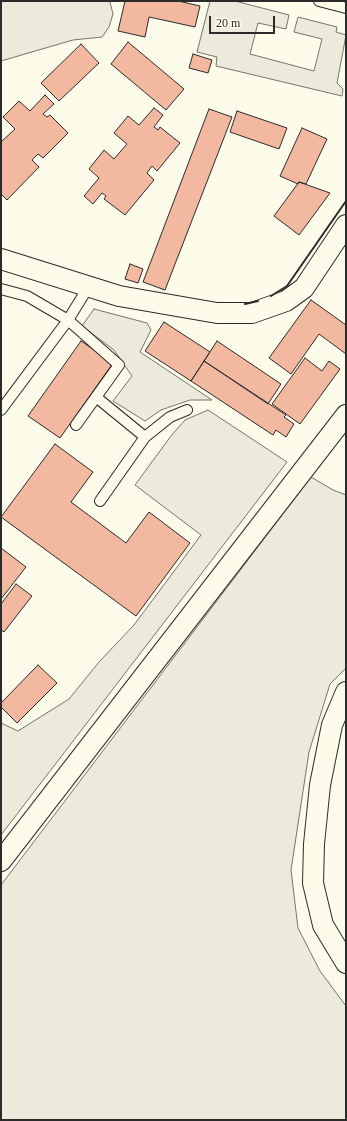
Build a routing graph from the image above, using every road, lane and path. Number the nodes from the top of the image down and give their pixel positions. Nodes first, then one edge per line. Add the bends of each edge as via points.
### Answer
1 (319, 1) edge
2 (346, 8) edge
3 (346, 225) edge
4 (1, 259) edge
5 (89, 286) junction
6 (1, 289) edge
7 (68, 320) junction
8 (96, 397) junction
9 (1, 410) edge
10 (187, 410) dead end
11 (346, 415) edge
12 (76, 425) dead end
13 (145, 437) junction
14 (100, 501) dead end
15 (346, 692) edge
16 (1, 861) edge
17 (346, 963) edge

1 - 2 lane
3 - 5 street via 304,288 286,300 252,313 217,312 119,296
4 - 5 street
5 - 7 lane
6 - 7 lane via 27,296
7 - 8 lane via 119,365
7 - 9 lane
8 - 12 lane
8 - 13 lane
10 - 13 lane via 170,417
11 - 16 street
13 - 14 lane
15 - 17 street via 332,725 320,785 313,883 323,925

